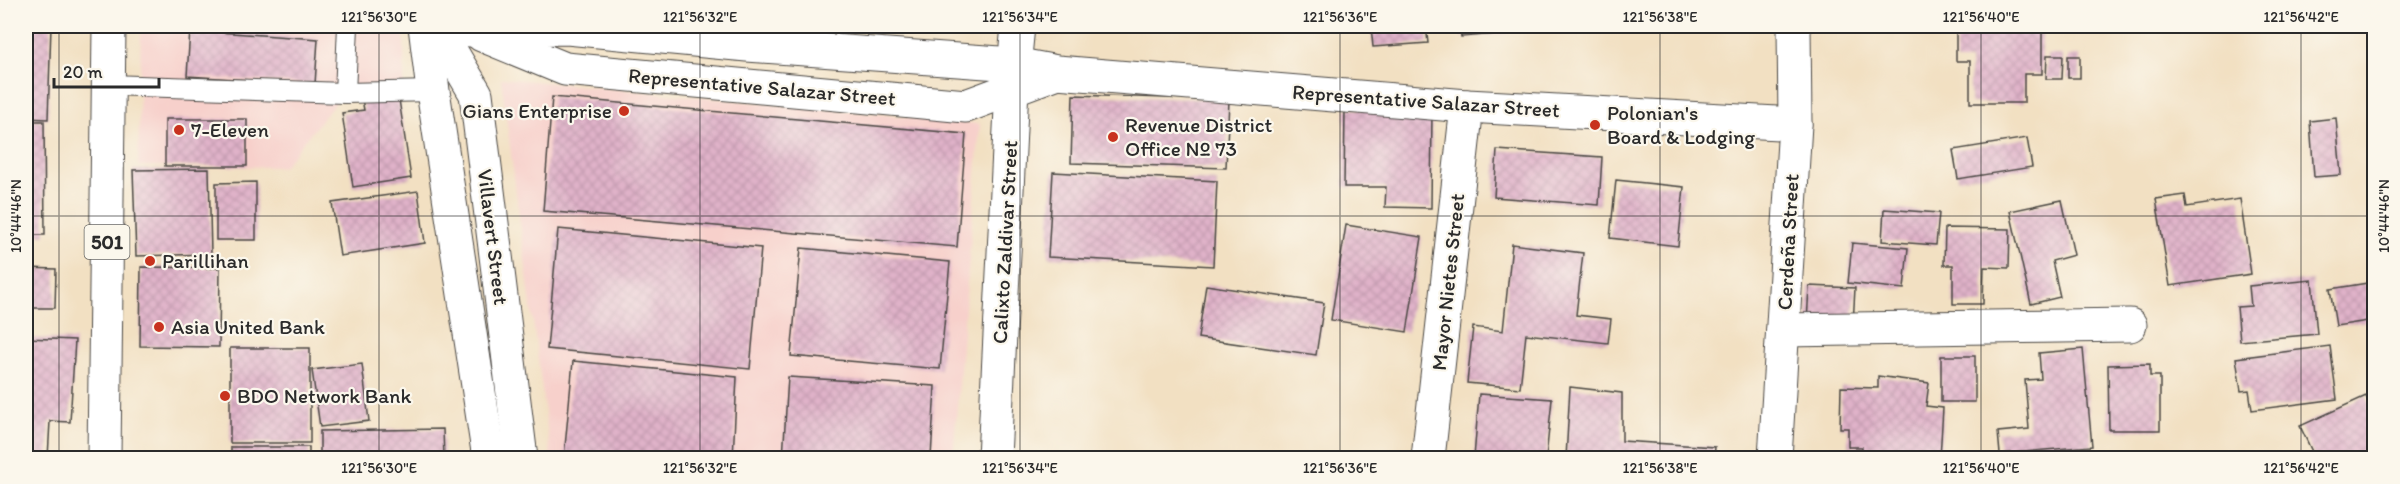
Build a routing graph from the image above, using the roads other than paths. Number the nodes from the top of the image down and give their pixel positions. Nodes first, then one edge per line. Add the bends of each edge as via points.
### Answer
1 (109, 26) edge
2 (348, 26) edge
3 (425, 26) edge
4 (436, 26) edge
5 (1017, 26) edge
6 (1794, 26) edge
7 (461, 28) edge
8 (725, 34) edge
9 (1013, 76) junction
10 (110, 85) junction
11 (432, 91) junction
12 (345, 93) junction
13 (1467, 106) junction
14 (1795, 124) junction
15 (2130, 325) dead end
16 (1783, 330) junction
17 (104, 459) edge
18 (489, 459) edge
19 (521, 459) edge
20 (994, 459) edge
21 (1428, 459) edge
22 (1775, 459) edge

1 - 10 street, 501
2 - 12 lane
3 - 11 street, Villavert Street
4 - 19 street, Villavert Street via 476,94
5 - 9 street, Calixto Zaldivar Street
6 - 14 street, Cerdeña Street
7 - 8 street, Representative Salazar Street
7 - 9 street, Representative Salazar Street via 565,69 966,106
8 - 9 street, Representative Salazar Street
9 - 13 street, Representative Salazar Street via 1057,72
9 - 20 street, Calixto Zaldivar Street
10 - 12 lane
10 - 17 street, 501
11 - 12 lane
11 - 18 street, Villavert Street
13 - 14 street, Representative Salazar Street
13 - 21 street, Mayor Nietes Street
14 - 16 street, Cerdeña Street
15 - 16 street
16 - 22 street, Cerdeña Street

